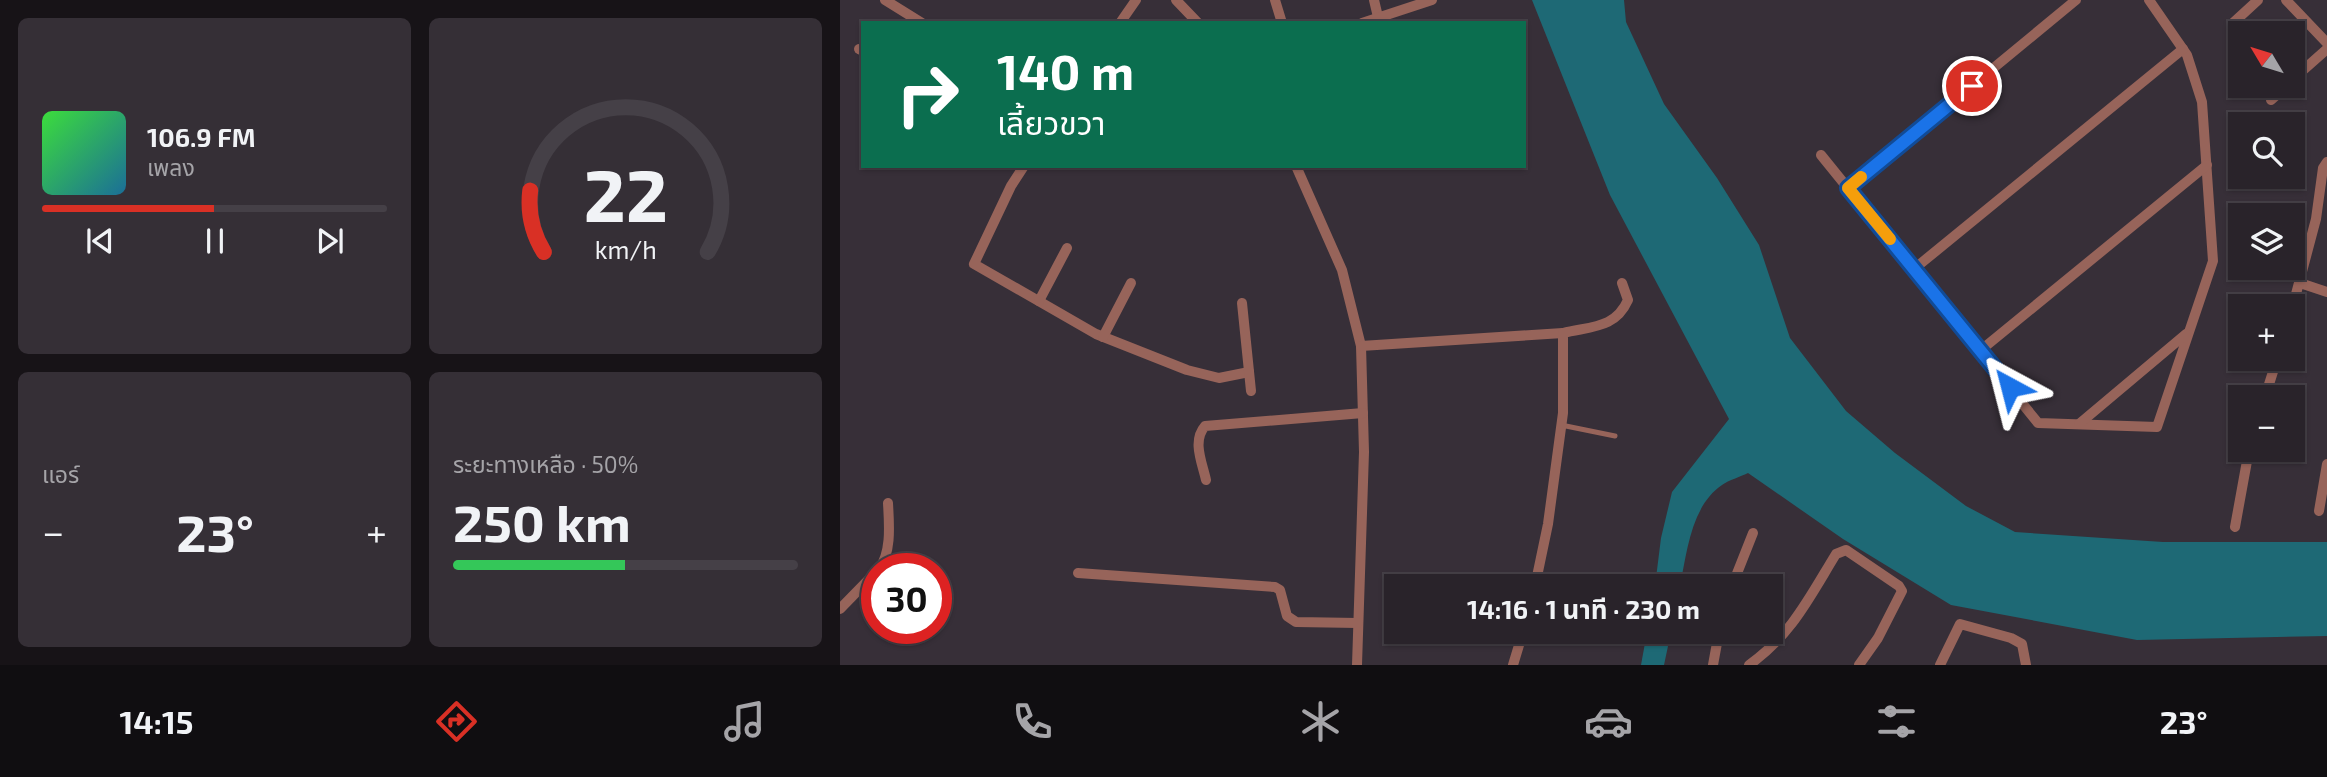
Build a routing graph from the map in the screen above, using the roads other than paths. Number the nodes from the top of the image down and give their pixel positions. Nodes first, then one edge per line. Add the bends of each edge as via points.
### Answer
1 (885, 0) edge
2 (1136, 0) edge
3 (1176, 0) edge
4 (1275, 0) edge
5 (1374, 0) edge
6 (1432, 0) edge
7 (2076, 0) edge
8 (2149, 0) edge
9 (2258, 0) edge
10 (2286, 0) edge
11 (1378, 17) junction
12 (919, 21) edge
13 (1121, 21) edge
14 (1196, 21) edge
15 (1281, 21) edge
16 (1367, 21) edge
17 (2235, 21) edge
18 (2327, 43) edge
19 (2183, 49) junction
20 (2327, 49) edge
21 (2305, 68) edge
22 (2273, 98) edge
23 (2271, 100) dead end
24 (1821, 155) dead end
25 (2327, 162) edge
26 (2207, 165) junction
27 (1023, 168) edge
28 (1297, 168) edge
29 (1848, 188) junction
30 (1067, 248) dead end
31 (1914, 269) junction
32 (1131, 283) dead end
33 (1622, 283) dead end
34 (2300, 283) junction
35 (2327, 292) edge
36 (2297, 294) edge
37 (1039, 301) junction
38 (1242, 303) dead end
39 (1563, 333) junction
40 (2188, 333) junction
41 (1103, 337) junction
42 (1361, 346) junction
43 (1981, 351) junction
44 (1249, 372) junction
45 (1251, 391) dead end
46 (1363, 413) junction
47 (1561, 425) junction
48 (2078, 425) junction
49 (1615, 436) dead end
50 (2247, 462) edge
51 (2327, 464) edge
52 (1206, 480) dead end
53 (888, 503) dead end
54 (2319, 511) dead end
55 (2235, 527) dead end
56 (1753, 533) dead end
57 (885, 553) edge
58 (1078, 573) dead end
59 (1538, 574) edge
60 (1737, 574) edge
61 (861, 587) edge
62 (840, 609) edge
63 (1358, 623) junction
64 (1519, 644) edge
65 (1717, 644) edge
66 (1357, 665) edge
67 (1513, 665) edge
68 (1713, 665) edge
69 (1749, 665) edge
70 (1859, 665) edge
71 (1940, 665) edge
72 (2026, 665) edge

1 - 12 street
2 - 13 street
3 - 14 street
4 - 15 street
5 - 11 street
6 - 11 street
7 - 29 street
8 - 19 street
9 - 17 street
10 - 18 street
11 - 16 street
19 - 26 street via 2202,102
19 - 31 street
20 - 21 street
22 - 23 street
24 - 29 street
25 - 34 street
26 - 40 street via 2213,261
26 - 43 street
27 - 37 street via 974,264
28 - 42 street via 1342,270
29 - 31 street
30 - 37 street
31 - 43 street
32 - 41 street
33 - 39 street via 1628,300 1614,321
34 - 35 street
34 - 36 street
37 - 41 street
38 - 44 street
39 - 42 street
39 - 47 street
40 - 48 street
40 - 48 street via 2157,427
41 - 44 street via 1208,376
42 - 46 street
43 - 48 street via 2038,423
44 - 45 street
46 - 52 street via 1205,426 1197,441
46 - 63 street
47 - 49 lane
47 - 59 street
50 - 55 street
51 - 54 street
53 - 57 street
56 - 60 street
58 - 63 street via 1275,587 1287,616 1296,622
61 - 62 street
63 - 66 street
64 - 67 street
65 - 68 street
69 - 70 street via 1789,629 1836,554 1846,550 1902,591
71 - 72 street via 1960,624 2022,644

